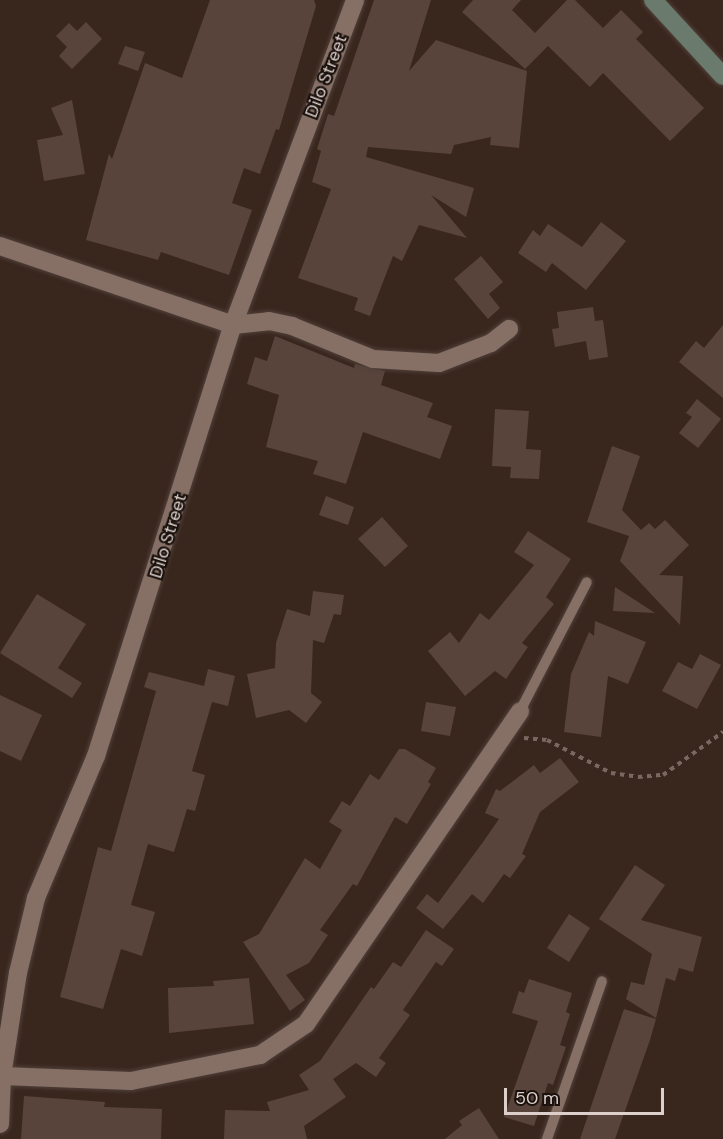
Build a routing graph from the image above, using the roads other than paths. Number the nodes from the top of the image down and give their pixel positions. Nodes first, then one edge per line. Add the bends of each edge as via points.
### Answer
1 (355, 0) edge
2 (653, 0) edge
3 (723, 76) edge
4 (0, 246) edge
5 (233, 325) junction
6 (509, 329) dead end
7 (586, 582) dead end
8 (520, 711) joint
9 (602, 981) dead end
10 (2, 1076) junction
11 (0, 1124) edge
12 (547, 1139) edge

1 - 5 street, Dilo Street
2 - 3 street
4 - 5 street
5 - 6 street via 269,321 373,359 406,364 440,363 491,343
5 - 10 street, Dilo Street via 96,756 36,898 18,973
7 - 8 lane
8 - 10 street via 306,1024 260,1055 131,1081
9 - 12 lane
10 - 11 street, Dilo Street

